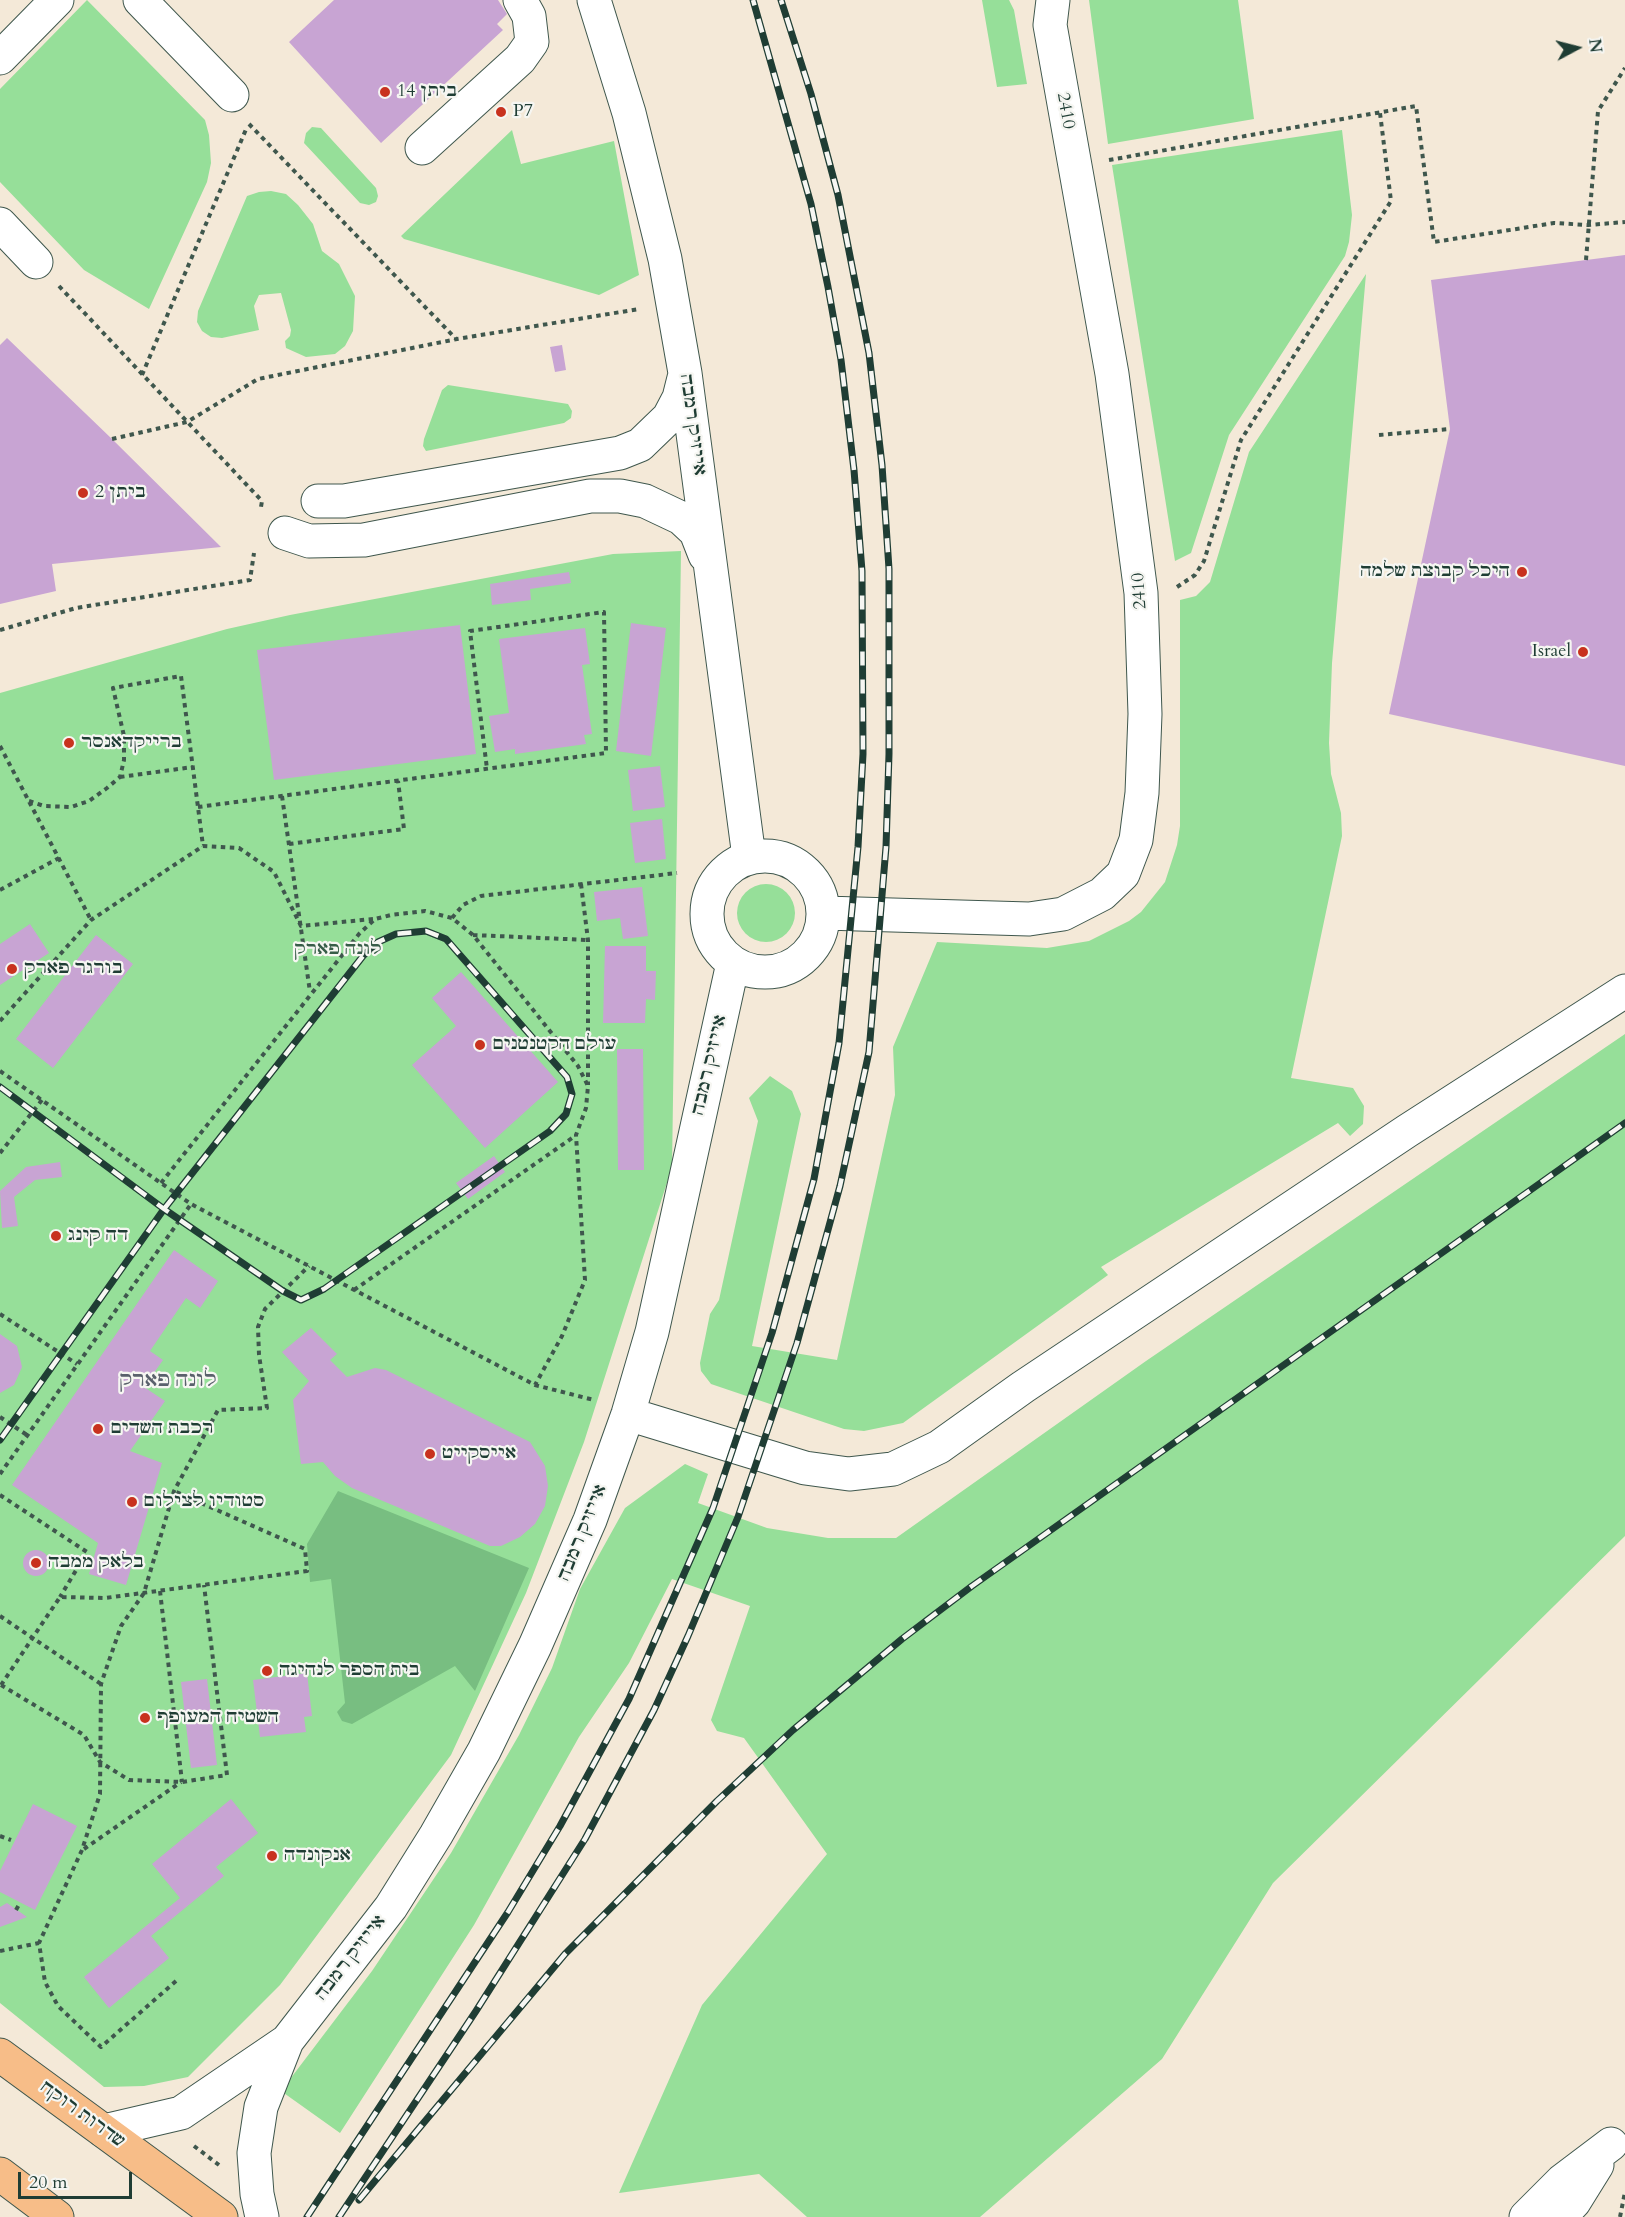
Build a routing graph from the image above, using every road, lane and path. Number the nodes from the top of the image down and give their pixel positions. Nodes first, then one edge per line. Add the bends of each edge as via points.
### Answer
1 (57, 0) edge
2 (140, 0) edge
3 (520, 0) edge
4 (594, 0) edge
5 (1053, 0) edge
6 (0, 58) edge
7 (1625, 68) edge
8 (232, 95) joint
9 (1380, 112) junction
10 (249, 124) junction
11 (422, 147) dead end
12 (1074, 166) junction
13 (1625, 222) edge
14 (0, 224) edge
15 (1588, 225) junction
16 (1586, 260) dead end
17 (36, 262) joint
18 (647, 308) dead end
19 (457, 339) junction
20 (685, 373) junction
21 (142, 375) junction
22 (187, 422) junction
23 (1450, 429) dead end
24 (1379, 435) dead end
25 (112, 439) dead end
26 (318, 501) dead end
27 (260, 513) dead end
28 (285, 533) dead end
29 (255, 546) dead end
30 (710, 570) junction
31 (1142, 593) junction
32 (0, 630) edge
33 (0, 746) edge
34 (193, 767) junction
35 (487, 769) junction
36 (120, 777) junction
37 (398, 781) junction
38 (282, 796) junction
39 (29, 801) junction
40 (198, 807) junction
41 (289, 844) junction
42 (203, 846) junction
43 (749, 857) junction
44 (59, 858) junction
45 (676, 873) dead end
46 (581, 884) junction
47 (0, 890) edge
48 (824, 914) junction
49 (452, 918) junction
50 (375, 919) junction
51 (92, 920) junction
52 (301, 926) junction
53 (473, 935) junction
54 (588, 940) junction
55 (733, 963) junction
56 (1625, 992) edge
57 (310, 993) junction
58 (0, 1021) edge
59 (0, 1071) edge
60 (588, 1086) junction
61 (42, 1100) junction
62 (576, 1135) junction
63 (0, 1153) edge
64 (161, 1183) junction
65 (190, 1204) junction
66 (309, 1266) junction
67 (354, 1290) junction
68 (0, 1314) edge
69 (77, 1364) junction
70 (535, 1385) junction
71 (597, 1400) dead end
72 (628, 1414) junction
73 (0, 1417) edge
74 (27, 1435) junction
75 (0, 1474) edge
76 (174, 1491) junction
77 (0, 1495) edge
78 (204, 1585) junction
79 (160, 1591) junction
80 (144, 1593) junction
81 (60, 1597) junction
82 (0, 1616) edge
83 (33, 1637) junction
84 (101, 1684) junction
85 (0, 1685) edge
86 (100, 1762) junction
87 (182, 1782) junction
88 (0, 1836) edge
89 (11, 1840) dead end
90 (82, 1850) junction
91 (20, 1903) dead end
92 (16, 1910) dead end
93 (39, 1943) junction
94 (0, 1951) edge
95 (176, 1981) dead end
96 (287, 2041) junction
97 (0, 2055) edge
98 (158, 2119) junction
99 (104, 2131) junction
100 (1618, 2135) edge
101 (0, 2174) edge
102 (1625, 2192) edge
103 (259, 2206) edge
104 (57, 2217) edge
105 (221, 2217) edge
106 (1526, 2217) edge
107 (1560, 2217) edge
108 (1620, 2217) edge

1 - 6 street
2 - 8 street
3 - 11 street via 529,16 532,42 520,59
4 - 20 street, אייזיק רמבה via 629,113 665,259
5 - 12 street, 2410 via 1050,26
7 - 15 path via 1598,111
8 - 10 path
9 - 12 path
9 - 15 path via 1416,106 1434,242 1554,223
9 - 31 path via 1391,201 1241,440 1207,552 1194,575 1175,588
10 - 19 path
10 - 21 path
12 - 31 street, 2410 via 1112,374
13 - 15 path
14 - 17 street
15 - 16 path
17 - 21 path
18 - 19 path
19 - 22 path via 258,379
20 - 26 street via 669,417 640,445 620,453 344,501
20 - 30 street, אייזיק רמבה
21 - 22 path
22 - 25 path
22 - 27 path via 262,501
23 - 24 path
28 - 30 street via 309,542 364,540 590,496 620,496 645,501 681,518 696,532
29 - 32 path via 250,580 76,608
30 - 43 street, אייזיק רמבה
31 - 48 street, 2410 via 1143,793 1136,840 1123,874 1102,894 1063,914 1029,919
33 - 39 path
34 - 36 path
34 - 36 path via 181,676 113,688 123,736
34 - 40 path
35 - 35 path via 470,631 604,612 606,753
35 - 37 path
36 - 39 path via 89,801 71,807
37 - 38 path
37 - 41 path via 404,829
38 - 40 path
38 - 41 path
39 - 44 path
40 - 42 path
41 - 52 path
42 - 51 path
42 - 52 path via 239,848 274,872
43 - 48 street via 785,858 800,867 821,895
43 - 55 street via 732,865 718,879 708,905 710,933
44 - 47 path
44 - 51 path
45 - 46 path
46 - 49 path via 480,896 463,905
46 - 54 path
48 - 55 street via 815,944 793,965 763,972
49 - 50 path via 425,911
49 - 53 path
50 - 52 path
50 - 57 path
51 - 58 path
52 - 57 path
53 - 54 path
53 - 60 path via 578,1066
54 - 60 path
55 - 72 street, אייזיק רמבה via 652,1332
56 - 72 street via 1411,1128 939,1447 893,1469 849,1474 805,1468
57 - 64 path
59 - 61 path
60 - 62 path via 586,1108
61 - 63 path
61 - 64 path
62 - 67 path
62 - 70 path via 585,1280 562,1336
64 - 65 path
65 - 66 path
65 - 69 path
66 - 67 path
66 - 76 path via 265,1309 258,1327 267,1408 218,1410
67 - 70 path
68 - 69 path
69 - 74 path
70 - 71 path
72 - 96 street, אייזיק רמבה via 590,1520 484,1751 391,1907
73 - 74 path
74 - 75 path
76 - 78 path via 305,1549 307,1571
76 - 80 path
77 - 81 path via 87,1552
78 - 79 path
78 - 87 path via 227,1775
79 - 80 path
79 - 87 path
80 - 81 path via 105,1598
80 - 84 path via 121,1626
81 - 83 path
82 - 83 path
83 - 84 path
83 - 85 path
84 - 86 path
85 - 86 path via 84,1735
86 - 87 path via 129,1780
86 - 90 path via 100,1794
87 - 90 path
88 - 89 path
90 - 93 path
91 - 92 path
93 - 94 path
93 - 95 path via 45,1982 58,2006 101,2047
96 - 98 street, אייזיק רמבה via 181,2113
96 - 103 street, אייזיק רמבה via 261,2107 254,2153
97 - 99 main road, שדרות רוקח
98 - 99 street, אייזיק רמבה
98 - 103 path
99 - 105 main road, שדרות רוקח
100 - 106 street
100 - 107 street
101 - 104 main road
102 - 108 path

